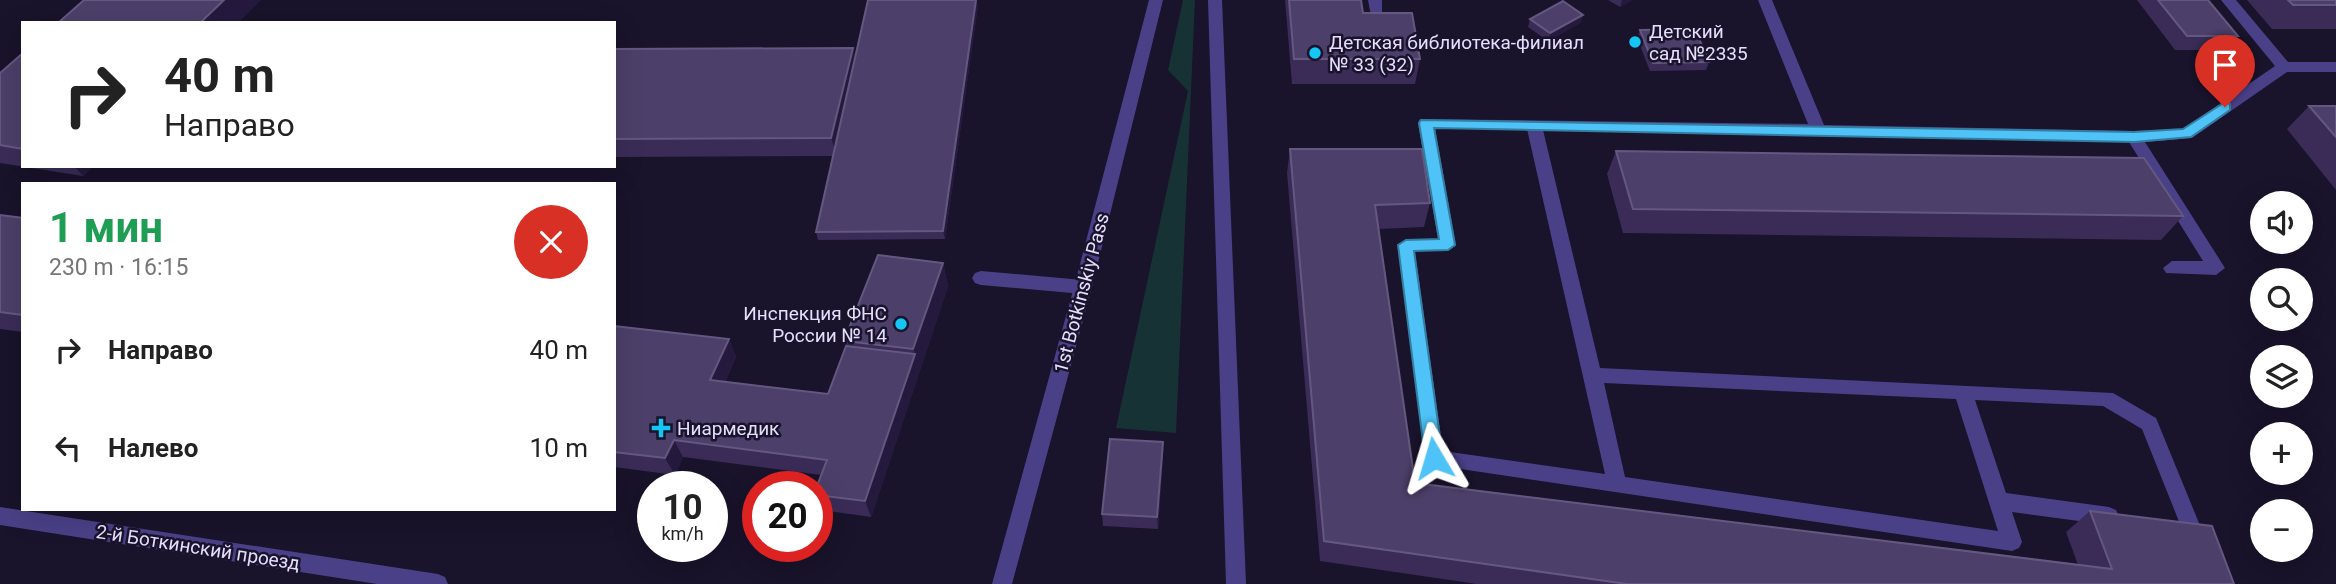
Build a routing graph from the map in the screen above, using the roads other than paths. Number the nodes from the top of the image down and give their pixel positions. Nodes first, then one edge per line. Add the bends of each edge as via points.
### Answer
1 (1156, 0) edge
2 (1215, 0) edge
3 (1375, 0) edge
4 (1765, 0) edge
5 (2228, 0) edge
6 (1377, 18) edge
7 (2284, 67) junction
8 (2336, 67) edge
9 (1534, 124) junction
10 (1818, 130) junction
11 (2134, 137) junction
12 (2172, 268) dead end
13 (981, 278) dead end
14 (1083, 288) junction
15 (1592, 375) junction
16 (1963, 392) junction
17 (1617, 484) junction
18 (1998, 501) junction
19 (0, 516) edge
20 (2135, 520) edge
21 (2162, 523) edge
22 (2189, 527) junction
23 (438, 584) edge
24 (1002, 584) edge
25 (1236, 584) edge
26 (2214, 584) edge

1 - 14 street, 1st Botkinskiy Pass
2 - 25 street
3 - 6 street
4 - 10 street
5 - 7 street
7 - 8 street
7 - 11 street via 2186,134
9 - 10 street
9 - 15 street
9 - 17 street via 1426,123 1448,245 1406,245 1434,458
10 - 11 street
11 - 12 street via 2216,268
13 - 14 street
14 - 24 street, 1st Botkinskiy Pass
15 - 16 street
15 - 17 street
16 - 18 street
16 - 22 street via 2106,398 2149,424
17 - 18 street via 2012,542
18 - 20 street
19 - 23 street, 2-й Боткинский проезд
21 - 22 street
22 - 26 street

